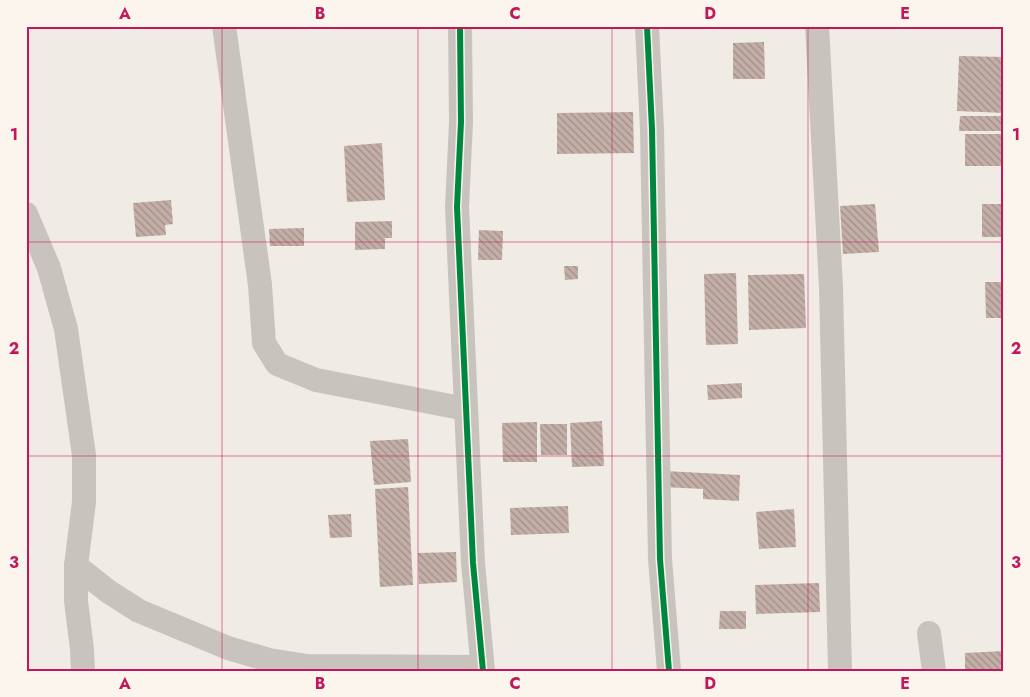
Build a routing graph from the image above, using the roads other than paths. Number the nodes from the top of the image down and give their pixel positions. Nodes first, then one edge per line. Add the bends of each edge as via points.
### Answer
1 (224, 26) edge
2 (460, 26) edge
3 (647, 26) edge
4 (817, 26) edge
5 (26, 214) edge
6 (466, 409) junction
7 (76, 566) junction
8 (930, 633) dead end
9 (307, 668) edge
10 (482, 669) edge
11 (83, 671) edge
12 (669, 671) edge
13 (840, 671) edge
14 (934, 671) edge

1 - 6 street via 260,284 264,343 277,364 316,380
2 - 6 street via 461,122 457,207
3 - 12 street via 660,559
4 - 13 street via 831,286
5 - 7 street via 49,268 66,329 84,456 84,502
6 - 10 street
7 - 9 street via 139,611 228,648
7 - 11 street
8 - 14 street
9 - 10 street

